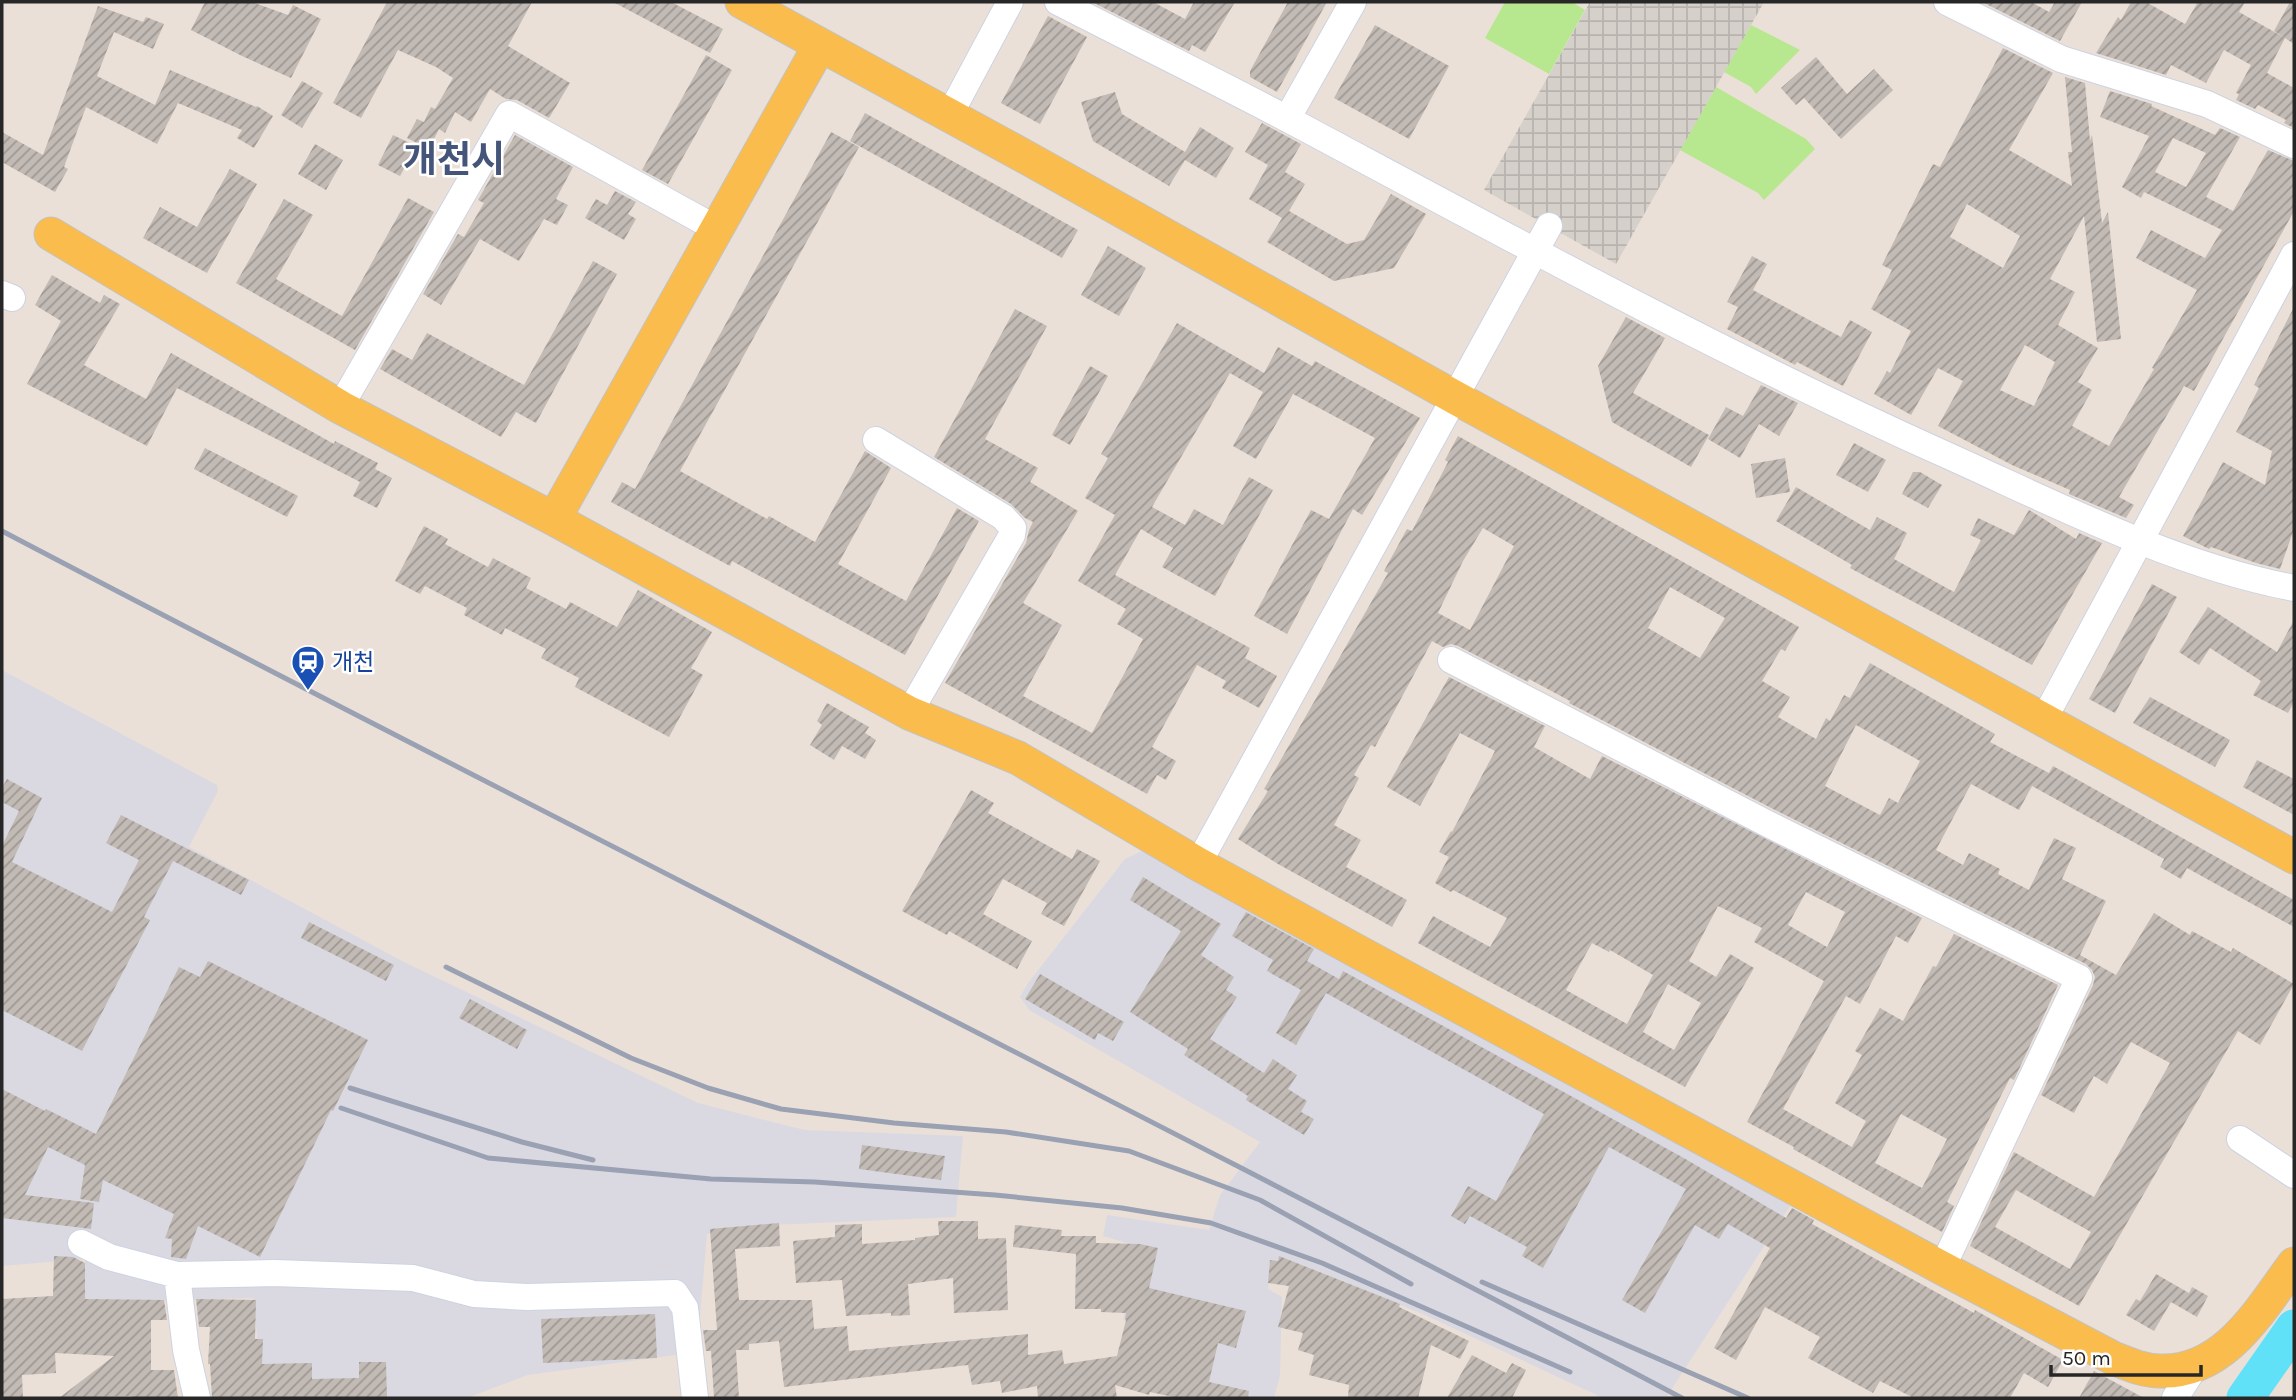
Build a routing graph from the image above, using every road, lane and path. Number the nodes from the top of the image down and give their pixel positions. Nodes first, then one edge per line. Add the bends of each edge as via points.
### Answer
1 (742, 2) edge
2 (1010, 2) edge
3 (1058, 2) edge
4 (1353, 2) edge
5 (1947, 2) edge
6 (820, 45) junction
7 (949, 116) junction
8 (1287, 119) junction
9 (2294, 145) edge
10 (1549, 226) dead end
11 (717, 229) junction
12 (51, 234) dead end
13 (1535, 252) junction
14 (2294, 255) edge
15 (2286, 288) edge
16 (1456, 398) junction
17 (340, 407) junction
18 (876, 440) dead end
19 (555, 519) junction
20 (2139, 542) junction
21 (2294, 588) edge
22 (1451, 660) dead end
23 (909, 713) junction
24 (2044, 719) junction
25 (2294, 857) edge
26 (1198, 864) junction
27 (2240, 1139) dead end
28 (2294, 1175) edge
29 (82, 1243) dead end
30 (2294, 1264) edge
31 (1942, 1268) junction
32 (177, 1275) junction
33 (2196, 1365) junction
34 (197, 1398) edge
35 (695, 1398) edge
36 (2175, 1398) edge

1 - 6 main road
2 - 7 street
3 - 8 street
4 - 8 street
5 - 9 street via 2061,59 2207,104
6 - 7 main road
6 - 11 main road
7 - 16 main road
8 - 13 street
10 - 13 street
11 - 17 street via 509,114
11 - 19 main road
12 - 17 main road
13 - 16 street
13 - 20 street via 1826,401
14 - 15 street
15 - 20 street
16 - 24 main road
16 - 26 street
17 - 19 main road
18 - 23 street via 1003,517 1013,528
19 - 23 main road
20 - 21 street via 2252,580
20 - 24 street
22 - 31 street via 2079,978
23 - 26 main road via 1018,758
24 - 25 main road
26 - 31 main road
27 - 28 street
29 - 32 street via 109,1257
30 - 33 main road via 2237,1340
31 - 33 main road via 2138,1368 2158,1372
32 - 34 street
32 - 35 street via 413,1278 474,1294 527,1297 675,1293 685,1308
33 - 36 street

